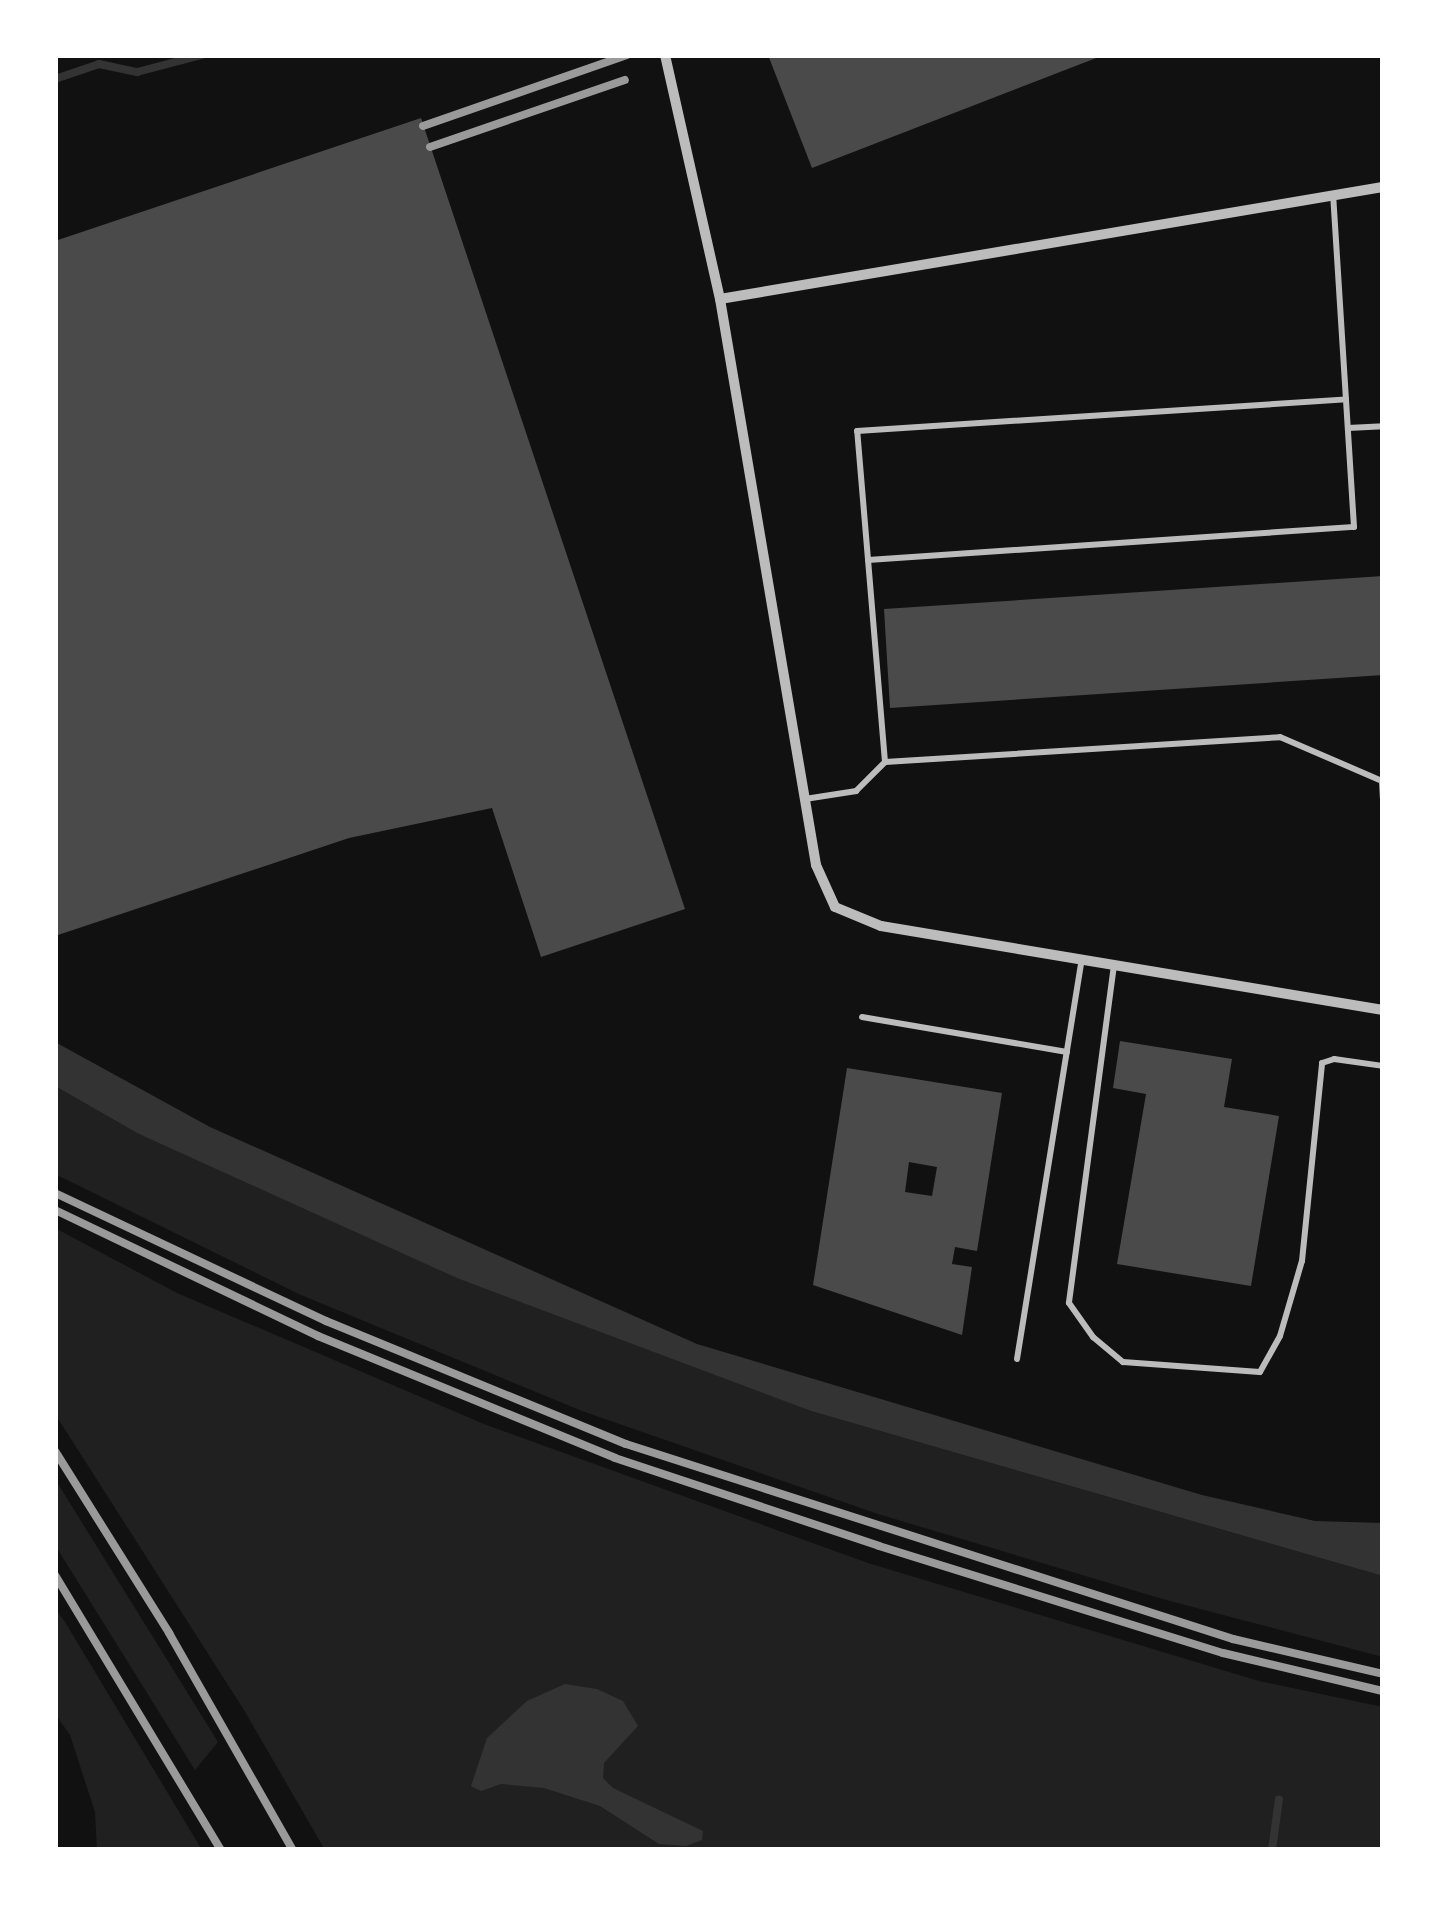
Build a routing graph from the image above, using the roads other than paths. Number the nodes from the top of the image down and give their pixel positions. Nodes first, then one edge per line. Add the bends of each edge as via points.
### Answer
1 (664, 55) edge
2 (1383, 186) edge
3 (1333, 195) junction
4 (720, 299) junction
5 (1346, 399) junction
6 (1383, 426) edge
7 (1348, 428) junction
8 (868, 560) junction
9 (885, 762) junction
10 (1383, 798) edge
11 (805, 800) junction
12 (1082, 958) junction
13 (1114, 963) junction
14 (1383, 1010) edge
15 (862, 1016) dead end
16 (1067, 1052) junction
17 (1383, 1066) edge
18 (1017, 1359) dead end

1 - 4 street
2 - 3 street
3 - 4 street
3 - 5 lane
4 - 11 street
5 - 7 lane
5 - 8 lane via 857,431
6 - 7 lane
7 - 8 lane via 1354,527
8 - 9 lane
9 - 10 lane via 1280,737 1382,781
9 - 11 lane via 856,792
11 - 12 street via 816,865 835,908 856,919
12 - 13 street
12 - 16 lane
13 - 14 street
13 - 17 lane via 1069,1303 1122,1362 1260,1372 1280,1336 1302,1261 1322,1063 1334,1058
15 - 16 lane
16 - 18 lane

